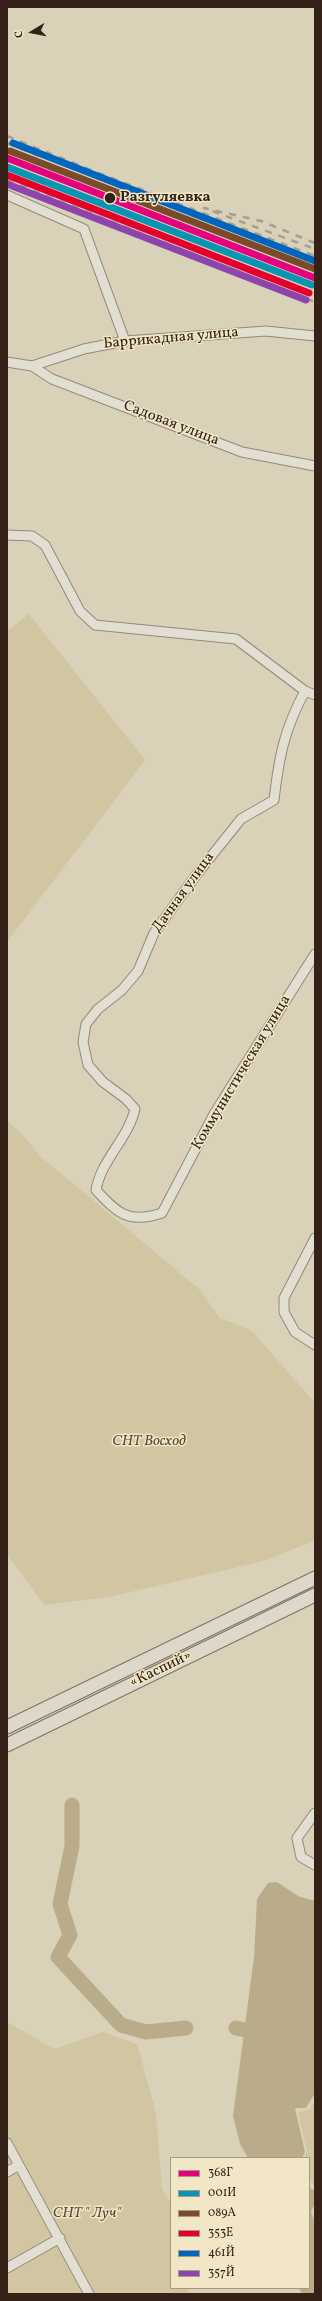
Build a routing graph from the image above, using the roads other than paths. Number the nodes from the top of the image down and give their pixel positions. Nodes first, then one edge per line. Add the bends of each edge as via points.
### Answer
1 (7, 195) edge
2 (315, 336) edge
3 (125, 341) junction
4 (7, 362) edge
5 (32, 366) junction
6 (315, 466) edge
7 (7, 535) edge
8 (305, 690) junction
9 (315, 695) edge
10 (315, 954) edge
11 (114, 1209) joint
12 (315, 1238) edge
13 (315, 1345) edge
14 (315, 1578) edge
15 (315, 1595) edge
16 (7, 1727) edge
17 (7, 1745) edge
18 (315, 1813) edge
19 (315, 1865) edge
20 (7, 2143) edge
21 (19, 2165) junction
22 (7, 2172) edge
23 (60, 2238) junction
24 (7, 2268) edge
25 (89, 2294) edge

1 - 3 street via 84,229
2 - 3 street, Баррикадная улица via 266,331
3 - 5 street, Баррикадная улица via 84,349
4 - 5 street, Баррикадная улица
5 - 6 street, Садовая улица via 52,379 242,452
7 - 8 street via 32,536 46,546 80,611 95,624 236,639
8 - 9 street
8 - 11 street, Дачная улица via 290,719 279,759 274,800 242,819 197,874 154,933 138,970 122,990 98,1009 86,1024 83,1042 88,1065 102,1082 126,1099 135,1109 132,1124 98,1176 96,1190
10 - 11 street, Коммунистическая улица via 214,1114 162,1213 146,1218 131,1218
12 - 13 street via 284,1298 284,1312 295,1332
14 - 16 highway, «Каспий»
15 - 17 highway, «Каспий»
18 - 19 street via 297,1838 302,1857
20 - 21 street
21 - 22 street
21 - 23 street
23 - 24 street
23 - 25 street

